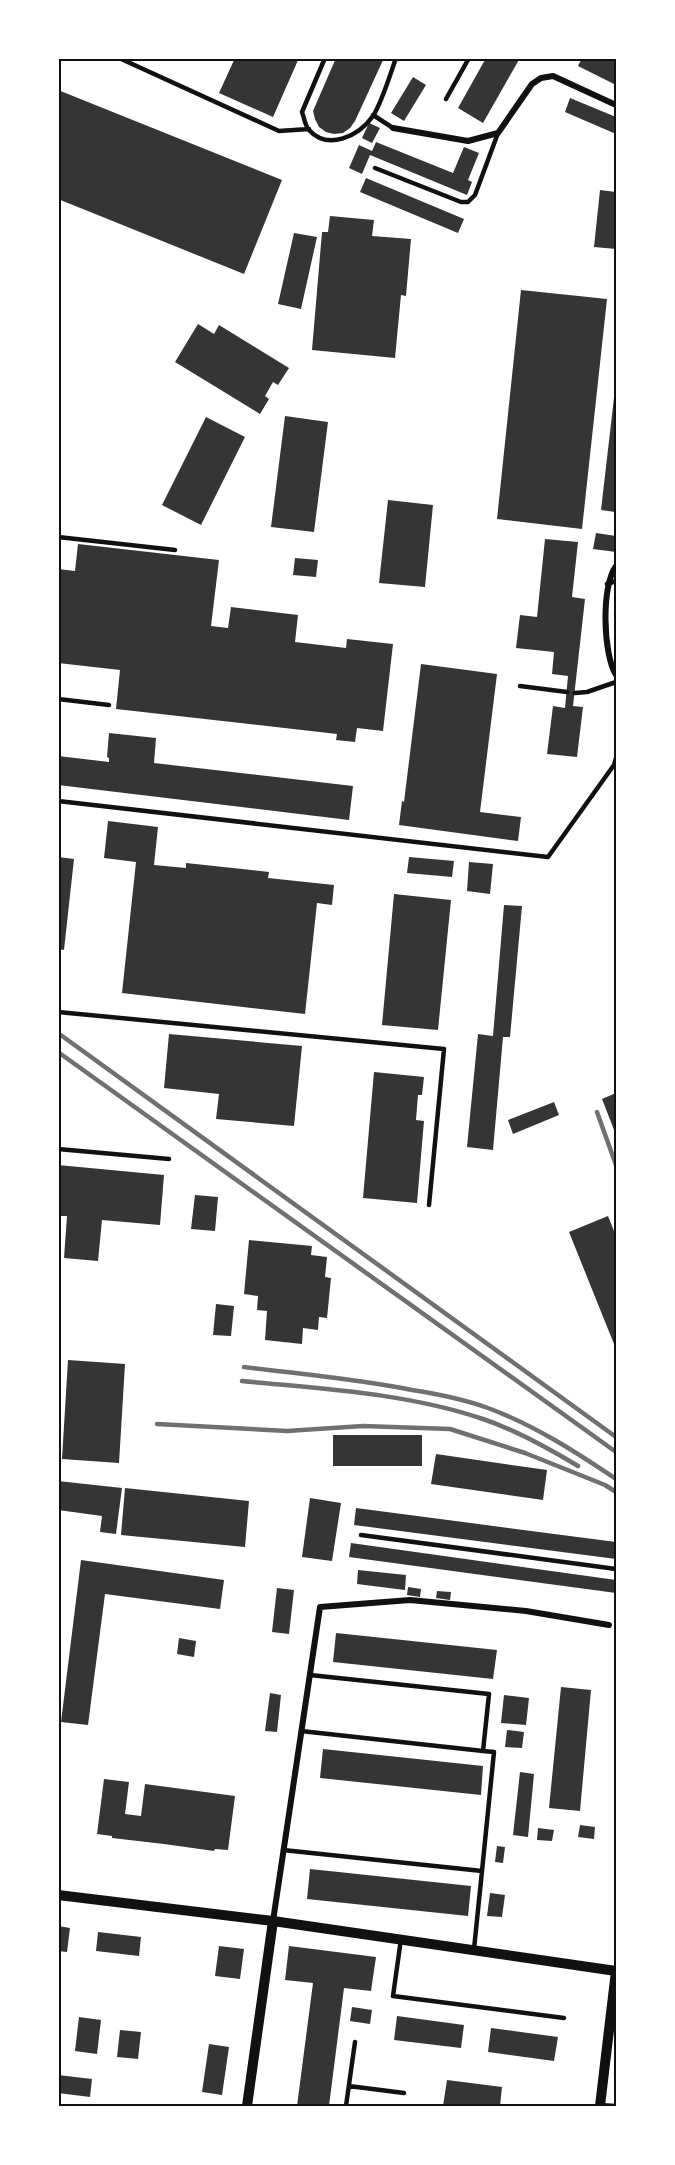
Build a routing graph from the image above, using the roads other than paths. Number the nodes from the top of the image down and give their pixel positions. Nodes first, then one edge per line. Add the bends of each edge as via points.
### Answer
1 (119, 58) edge
2 (325, 58) edge
3 (396, 58) edge
4 (469, 58) edge
5 (446, 99) dead end
6 (616, 105) edge
7 (373, 115) junction
8 (393, 128) joint
9 (309, 129) junction
10 (498, 133) junction
11 (375, 168) dead end
12 (58, 537) edge
13 (175, 550) dead end
14 (616, 566) edge
15 (616, 581) edge
16 (607, 584) junction
17 (616, 675) edge
18 (616, 682) edge
19 (520, 686) dead end
20 (567, 692) dead end
21 (574, 693) dead end
22 (58, 699) edge
23 (109, 705) dead end
24 (616, 758) edge
25 (58, 801) edge
26 (58, 1012) edge
27 (58, 1149) edge
28 (170, 1159) dead end
29 (429, 1205) dead end
30 (361, 1535) dead end
31 (616, 1569) edge
32 (609, 1624) dead end
33 (310, 1675) junction
34 (301, 1731) junction
35 (483, 1750) junction
36 (283, 1850) junction
37 (482, 1871) junction
38 (58, 1895) edge
39 (273, 1921) junction
40 (401, 1939) junction
41 (474, 1950) junction
42 (616, 1970) edge
43 (564, 2018) dead end
44 (355, 2042) dead end
45 (349, 2086) junction
46 (404, 2093) dead end
47 (600, 2105) edge
48 (247, 2106) edge
49 (346, 2106) edge
50 (615, 2106) edge

1 - 9 lane via 279,131
2 - 9 lane via 302,112
3 - 7 lane
4 - 5 lane
6 - 10 street via 553,76 541,78 532,84
7 - 8 lane
7 - 9 lane via 345,139 327,141
8 - 10 street via 468,141
10 - 11 lane via 475,195 468,202
12 - 13 lane
14 - 16 street
15 - 16 lane
16 - 17 street via 609,657
18 - 21 lane
19 - 20 lane
22 - 23 lane
24 - 25 lane via 548,857
26 - 29 lane via 444,1049
27 - 28 lane
30 - 31 lane
32 - 33 street via 410,1600 320,1607
33 - 34 street
33 - 35 lane via 489,1694
34 - 35 lane
34 - 36 street
35 - 37 lane via 494,1752
36 - 37 lane
36 - 39 street
37 - 41 lane
38 - 39 street
39 - 40 street
39 - 48 street
40 - 41 street
40 - 43 lane via 393,1996
41 - 42 street
42 - 47 street
44 - 45 lane
45 - 46 lane
45 - 49 lane
47 - 50 lane

